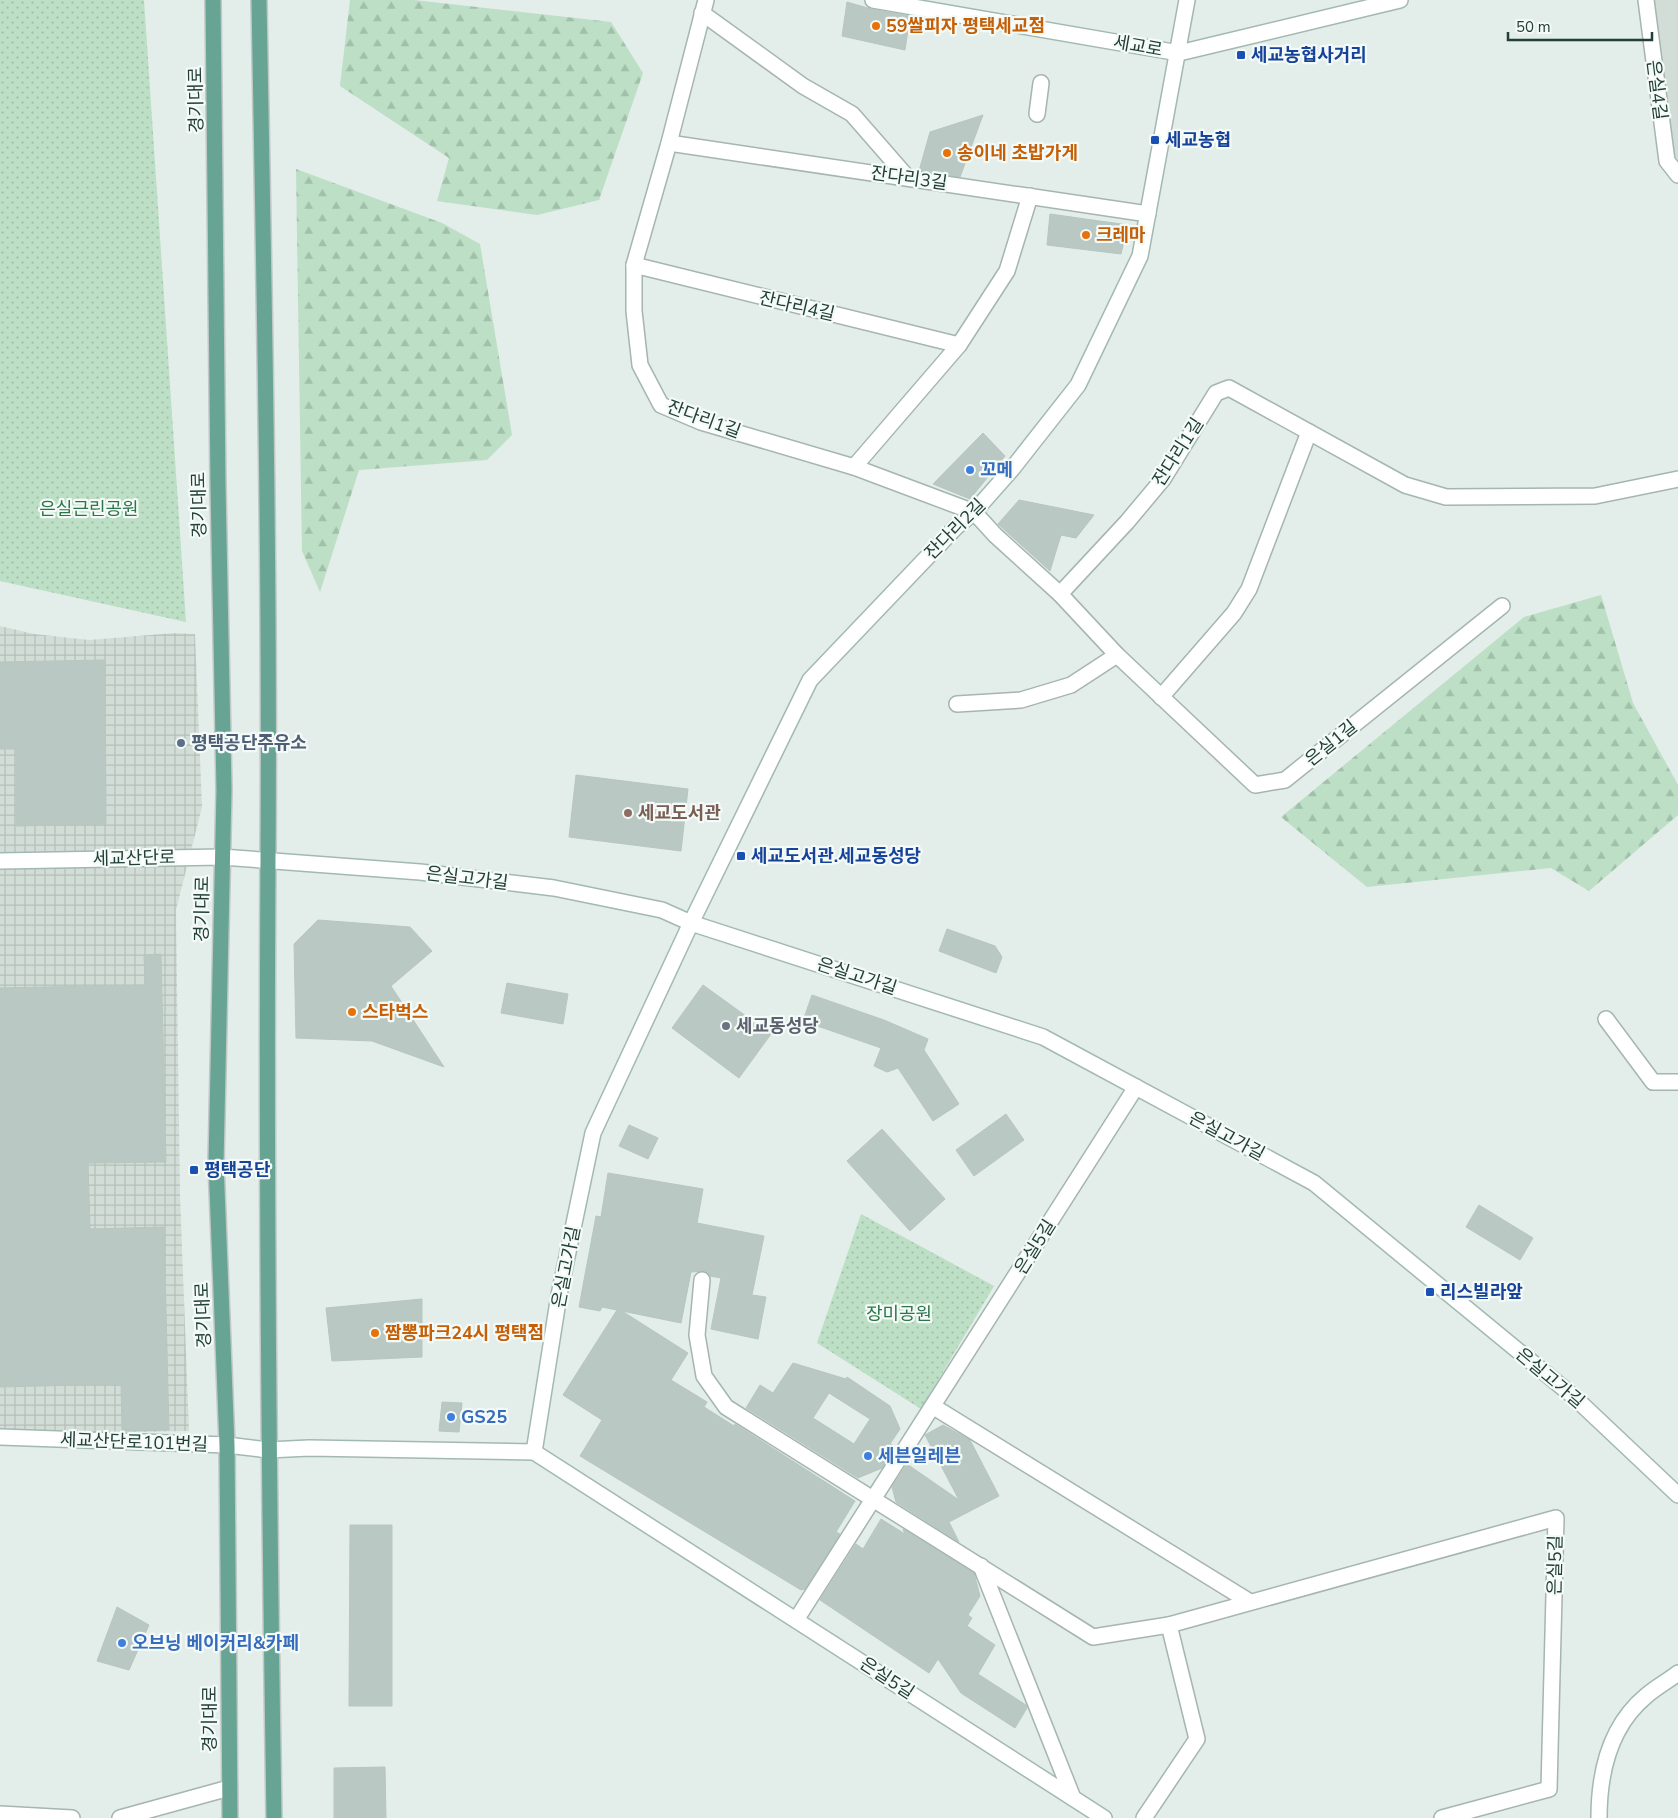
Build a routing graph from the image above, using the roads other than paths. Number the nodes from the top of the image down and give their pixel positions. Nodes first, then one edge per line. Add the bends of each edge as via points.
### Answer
1 (213, 0) edge
2 (259, 0) edge
3 (873, 0) edge
4 (1187, 0) edge
5 (1400, 0) edge
6 (1646, 0) edge
7 (704, 7) edge
8 (1179, 53) junction
9 (1041, 83) dead end
10 (1037, 114) dead end
11 (669, 143) junction
12 (1678, 175) edge
13 (907, 177) junction
14 (1030, 196) junction
15 (1148, 214) junction
16 (634, 265) junction
17 (959, 344) junction
18 (1313, 434) junction
19 (854, 467) junction
20 (1678, 479) edge
21 (974, 512) junction
22 (1060, 594) junction
23 (1502, 606) dead end
24 (1117, 655) junction
25 (1161, 696) junction
26 (957, 704) dead end
27 (222, 856) junction
28 (268, 860) junction
29 (0, 861) edge
30 (691, 923) junction
31 (1606, 1019) dead end
32 (1678, 1082) edge
33 (1136, 1087) junction
34 (702, 1280) dead end
35 (934, 1408) junction
36 (0, 1437) edge
37 (227, 1445) junction
38 (268, 1450) junction
39 (534, 1452) junction
40 (1678, 1495) edge
41 (874, 1499) junction
42 (981, 1566) junction
43 (1250, 1602) junction
44 (796, 1620) junction
45 (1169, 1624) junction
46 (1678, 1673) edge
47 (229, 1788) junction
48 (1073, 1798) junction
49 (0, 1814) edge
50 (1097, 1816) edge
51 (72, 1818) edge
52 (120, 1818) edge
53 (230, 1818) edge
54 (274, 1818) edge
55 (1144, 1818) edge
56 (1442, 1818) edge
57 (1599, 1818) edge

1 - 27 main road, 경기대로 via 224,790
2 - 28 main road
3 - 8 street, 세교로
4 - 8 street, 잔다리2길
5 - 8 street, 세교로
6 - 12 street, 은실4길 via 1667,161
7 - 11 street, 잔다리1길
7 - 13 street via 803,86 852,114
8 - 15 street, 잔다리2길
9 - 10 street
11 - 13 street, 잔다리3길
11 - 16 street, 잔다리1길
13 - 14 street, 잔다리3길
14 - 15 street, 잔다리3길
14 - 17 street via 1007,271
15 - 21 street, 잔다리2길 via 1140,256 1078,385
16 - 17 street, 잔다리4길
16 - 19 street, 잔다리1길 via 634,311 640,365 661,405 701,422
17 - 19 street
18 - 20 street via 1406,485 1446,497 1595,496
18 - 22 street, 잔다리1길 via 1229,388 1216,393 1163,479
18 - 25 street via 1249,589 1234,613
19 - 21 street, 잔다리1길
21 - 22 street, 잔다리1길
21 - 30 street, 잔다리2길 via 810,680
22 - 24 street, 잔다리1길
23 - 25 street, 은실1길 via 1285,780 1255,785
24 - 25 street, 은실1길
24 - 26 street via 1071,685 1021,700
27 - 28 street, 세교산단로
27 - 29 street, 세교산단로
27 - 37 main road, 경기대로 via 216,1163
28 - 30 street, 은실고가길 via 420,872 554,888 662,910
28 - 38 main road
30 - 33 street, 은실고가길 via 1043,1037
30 - 39 street, 은실고가길 via 593,1133 559,1295
31 - 32 street via 1653,1082
33 - 35 street, 은실5길
33 - 40 street, 은실고가길 via 1314,1183 1573,1396
34 - 41 street, 은실5길 via 698,1334 704,1376 726,1407
35 - 41 street, 은실5길
35 - 43 street
36 - 37 street, 세교산단로101번길
37 - 38 street, 세교산단로101번길
37 - 47 main road, 경기대로
38 - 39 street, 세교산단로101번길
38 - 54 main road
39 - 44 street
41 - 42 street, 은실5길
41 - 44 street, 은실5길
42 - 45 street, 은실5길 via 1092,1637
42 - 48 street
43 - 45 street, 은실5길
43 - 56 street, 은실5길 via 1556,1518 1549,1789
44 - 48 street, 은실5길
45 - 55 street via 1197,1739
46 - 57 street via 1646,1695 1622,1724 1602,1772
47 - 52 street
47 - 53 main road, 경기대로
48 - 50 street, 은실5길
49 - 51 street

